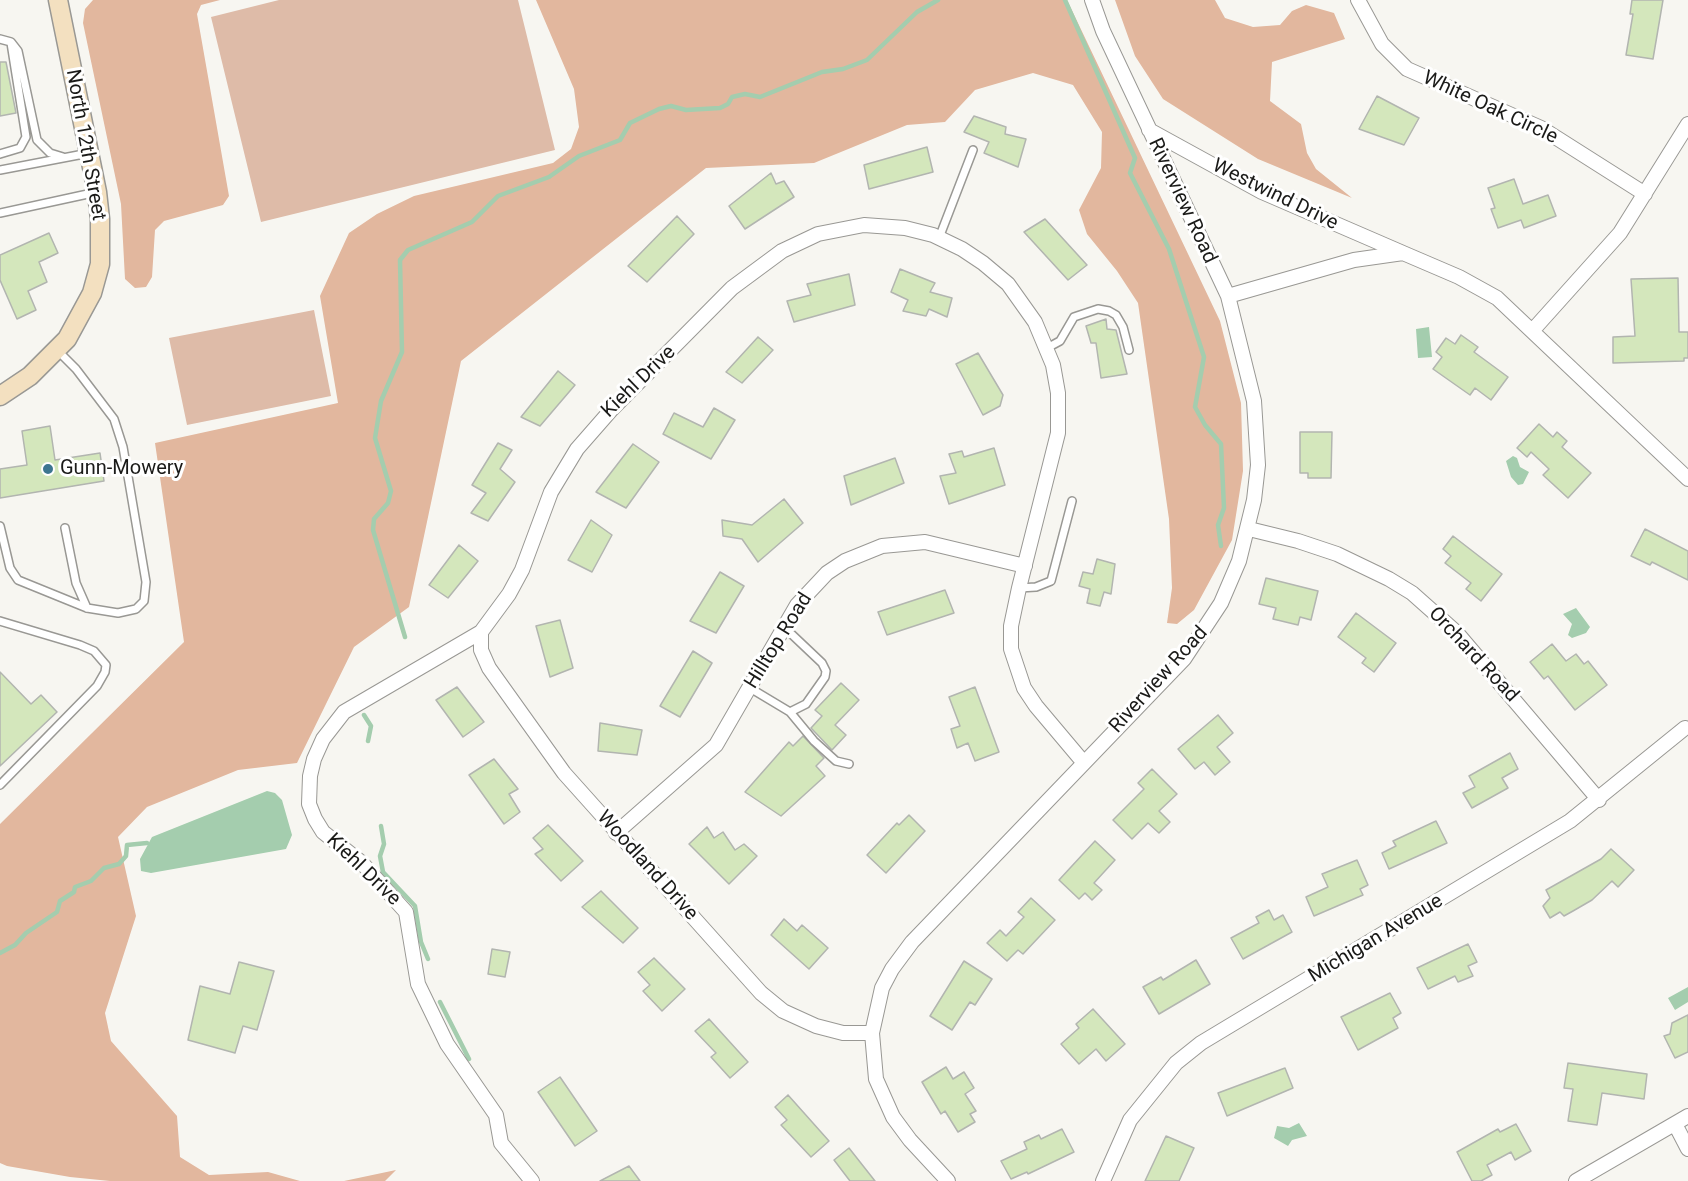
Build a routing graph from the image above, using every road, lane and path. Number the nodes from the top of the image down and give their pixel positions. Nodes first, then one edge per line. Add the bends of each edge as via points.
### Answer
1 (58, 0) edge
2 (1092, 0) edge
3 (1358, 0) edge
4 (0, 39) edge
5 (11, 42) junction
6 (1688, 124) edge
7 (1149, 130) junction
8 (974, 150) dead end
9 (89, 153) junction
10 (0, 154) edge
11 (63, 158) junction
12 (0, 170) edge
13 (97, 192) junction
14 (1645, 194) junction
15 (0, 213) edge
16 (939, 238) junction
17 (1403, 253) junction
18 (1228, 296) junction
19 (1533, 330) junction
20 (1047, 348) junction
21 (1129, 350) dead end
22 (58, 351) junction
23 (1, 392) edge
24 (1688, 479) edge
25 (1072, 501) dead end
26 (0, 526) edge
27 (65, 528) dead end
28 (1249, 529) junction
29 (1025, 566) junction
30 (1019, 588) junction
31 (87, 608) junction
32 (0, 621) edge
33 (784, 627) junction
34 (481, 632) junction
35 (750, 688) junction
36 (790, 712) junction
37 (1685, 728) dead end
38 (1084, 763) junction
39 (849, 764) dead end
40 (0, 785) edge
41 (1599, 800) junction
42 (616, 833) junction
43 (872, 1033) junction
44 (1688, 1116) edge
45 (1675, 1124) junction
46 (1688, 1149) edge
47 (1586, 1179) edge
48 (532, 1181) edge
49 (948, 1181) edge
50 (1103, 1181) edge

1 - 9 main road, North 12th Street
2 - 7 street, Riverview Road
3 - 14 street, White Oak Circle via 1382,44 1407,69 1541,128
4 - 5 lane
5 - 10 lane via 26,137 20,148
5 - 11 lane via 20,57 37,140 50,153
6 - 14 street
7 - 17 street, Westwind Drive via 1262,192
7 - 18 street, Riverview Road
8 - 16 lane
9 - 11 lane
9 - 13 main road, North 12th Street
11 - 12 lane
13 - 15 lane
13 - 22 main road, North 12th Street via 101,240 97,277 77,323
14 - 19 street via 1620,233
16 - 20 street, Kiehl Drive via 983,263 1008,285 1035,322
16 - 34 street, Kiehl Drive via 880,225 839,228 782,251 742,280 576,449 551,492 522,570
17 - 18 street via 1354,260
17 - 19 street, Westwind Drive via 1482,288
18 - 28 street, Riverview Road via 1249,374 1258,432 1258,465
19 - 24 street, Westwind Drive
20 - 21 lane via 1060,341 1074,317 1098,309 1116,315 1124,327
20 - 29 street, Kiehl Drive via 1058,393 1058,433
22 - 23 main road, North 12th Street via 30,376
22 - 31 lane via 114,419 123,447 146,582 144,601 136,609 118,613
25 - 30 lane via 1051,581
26 - 31 lane via 10,568 18,580
27 - 31 lane via 76,583
28 - 38 street, Riverview Road via 1239,561 1208,626 1184,658
28 - 41 street, Orchard Road via 1336,554 1412,593 1457,633
29 - 30 street, Kiehl Drive
29 - 33 street, Hilltop Road via 925,542 882,546 827,573 797,605
30 - 38 street, Kiehl Drive via 1011,626 1014,665 1036,706
32 - 40 lane via 80,645 94,651 106,665 98,687
33 - 35 street, Hilltop Road
33 - 36 lane via 826,670 806,704
34 - 42 street, Woodland Drive via 481,650 501,688 564,773
34 - 48 street, Kiehl Drive via 344,712 323,738 314,759 309,804 323,832 362,863 406,912 418,984 447,1044 496,1115 501,1143
35 - 36 lane
35 - 42 street, Hilltop Road via 708,754
36 - 39 lane via 836,761
37 - 41 street, Michigan Avenue
38 - 43 street, Riverview Road via 912,942 882,988
41 - 50 street, Michigan Avenue via 1486,874 1184,1056 1155,1084 1134,1113
42 - 43 street, Woodland Drive via 761,993 783,1011 831,1031
43 - 49 street, Riverview Road via 872,1058 883,1097 910,1140
44 - 45 street
45 - 46 street
45 - 47 street

